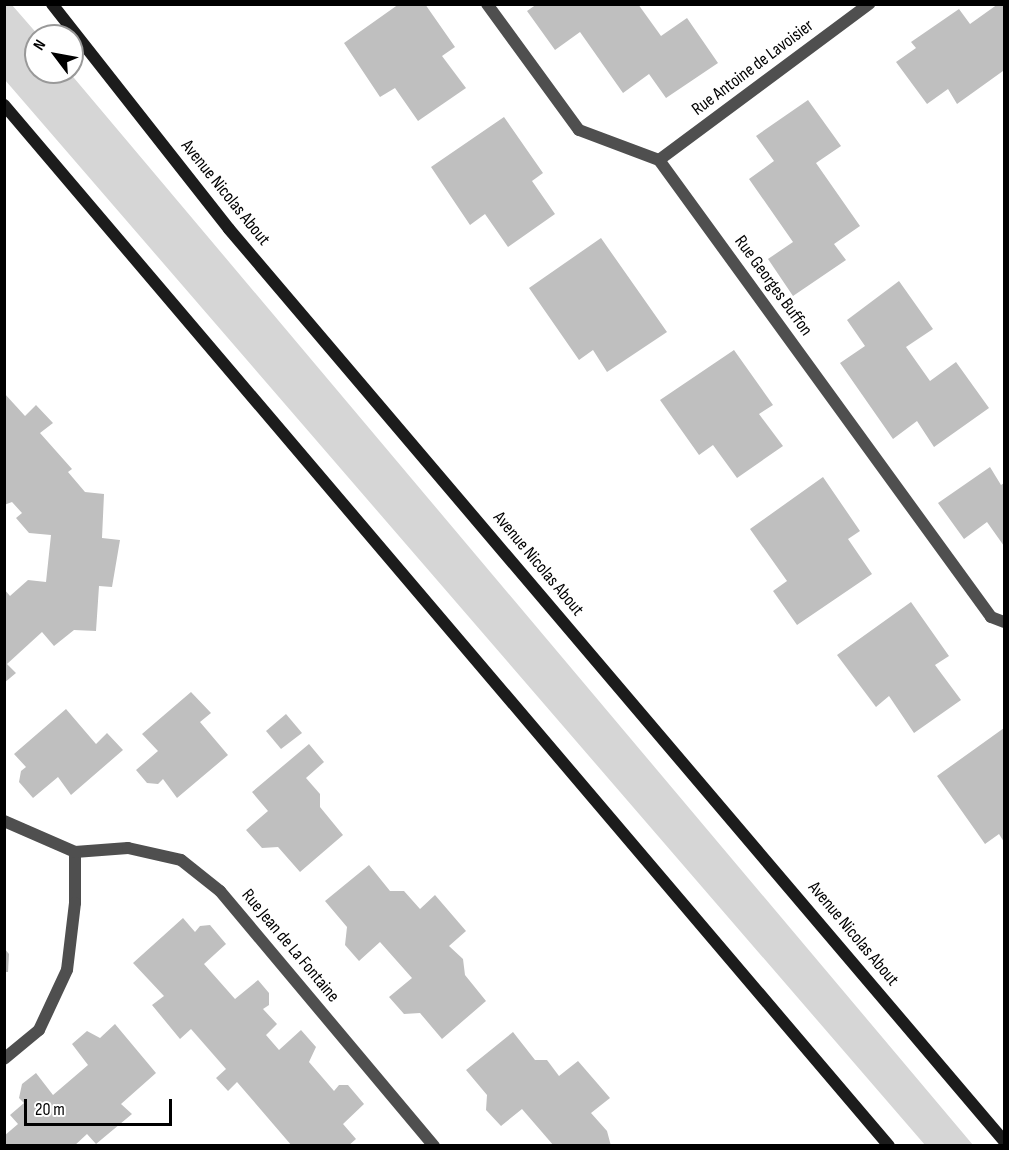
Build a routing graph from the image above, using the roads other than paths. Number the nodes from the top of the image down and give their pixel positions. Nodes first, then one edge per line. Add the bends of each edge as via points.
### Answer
1 (52, 4) edge
2 (487, 4) edge
3 (868, 4) edge
4 (4, 105) edge
5 (659, 160) junction
6 (1005, 622) edge
7 (4, 821) edge
8 (75, 852) junction
9 (4, 1059) edge
10 (1005, 1141) edge
11 (434, 1146) edge
12 (889, 1146) edge

1 - 10 main road, Avenue Nicolas About via 229,229
2 - 5 street via 579,130
3 - 5 street, Rue Antoine de Lavoisier
4 - 12 main road
5 - 6 street, Rue Georges Buffon via 991,617
7 - 8 street
8 - 9 street via 75,903 67,970 39,1029
8 - 11 street, Rue Jean de La Fontaine via 128,848 181,860 220,891

